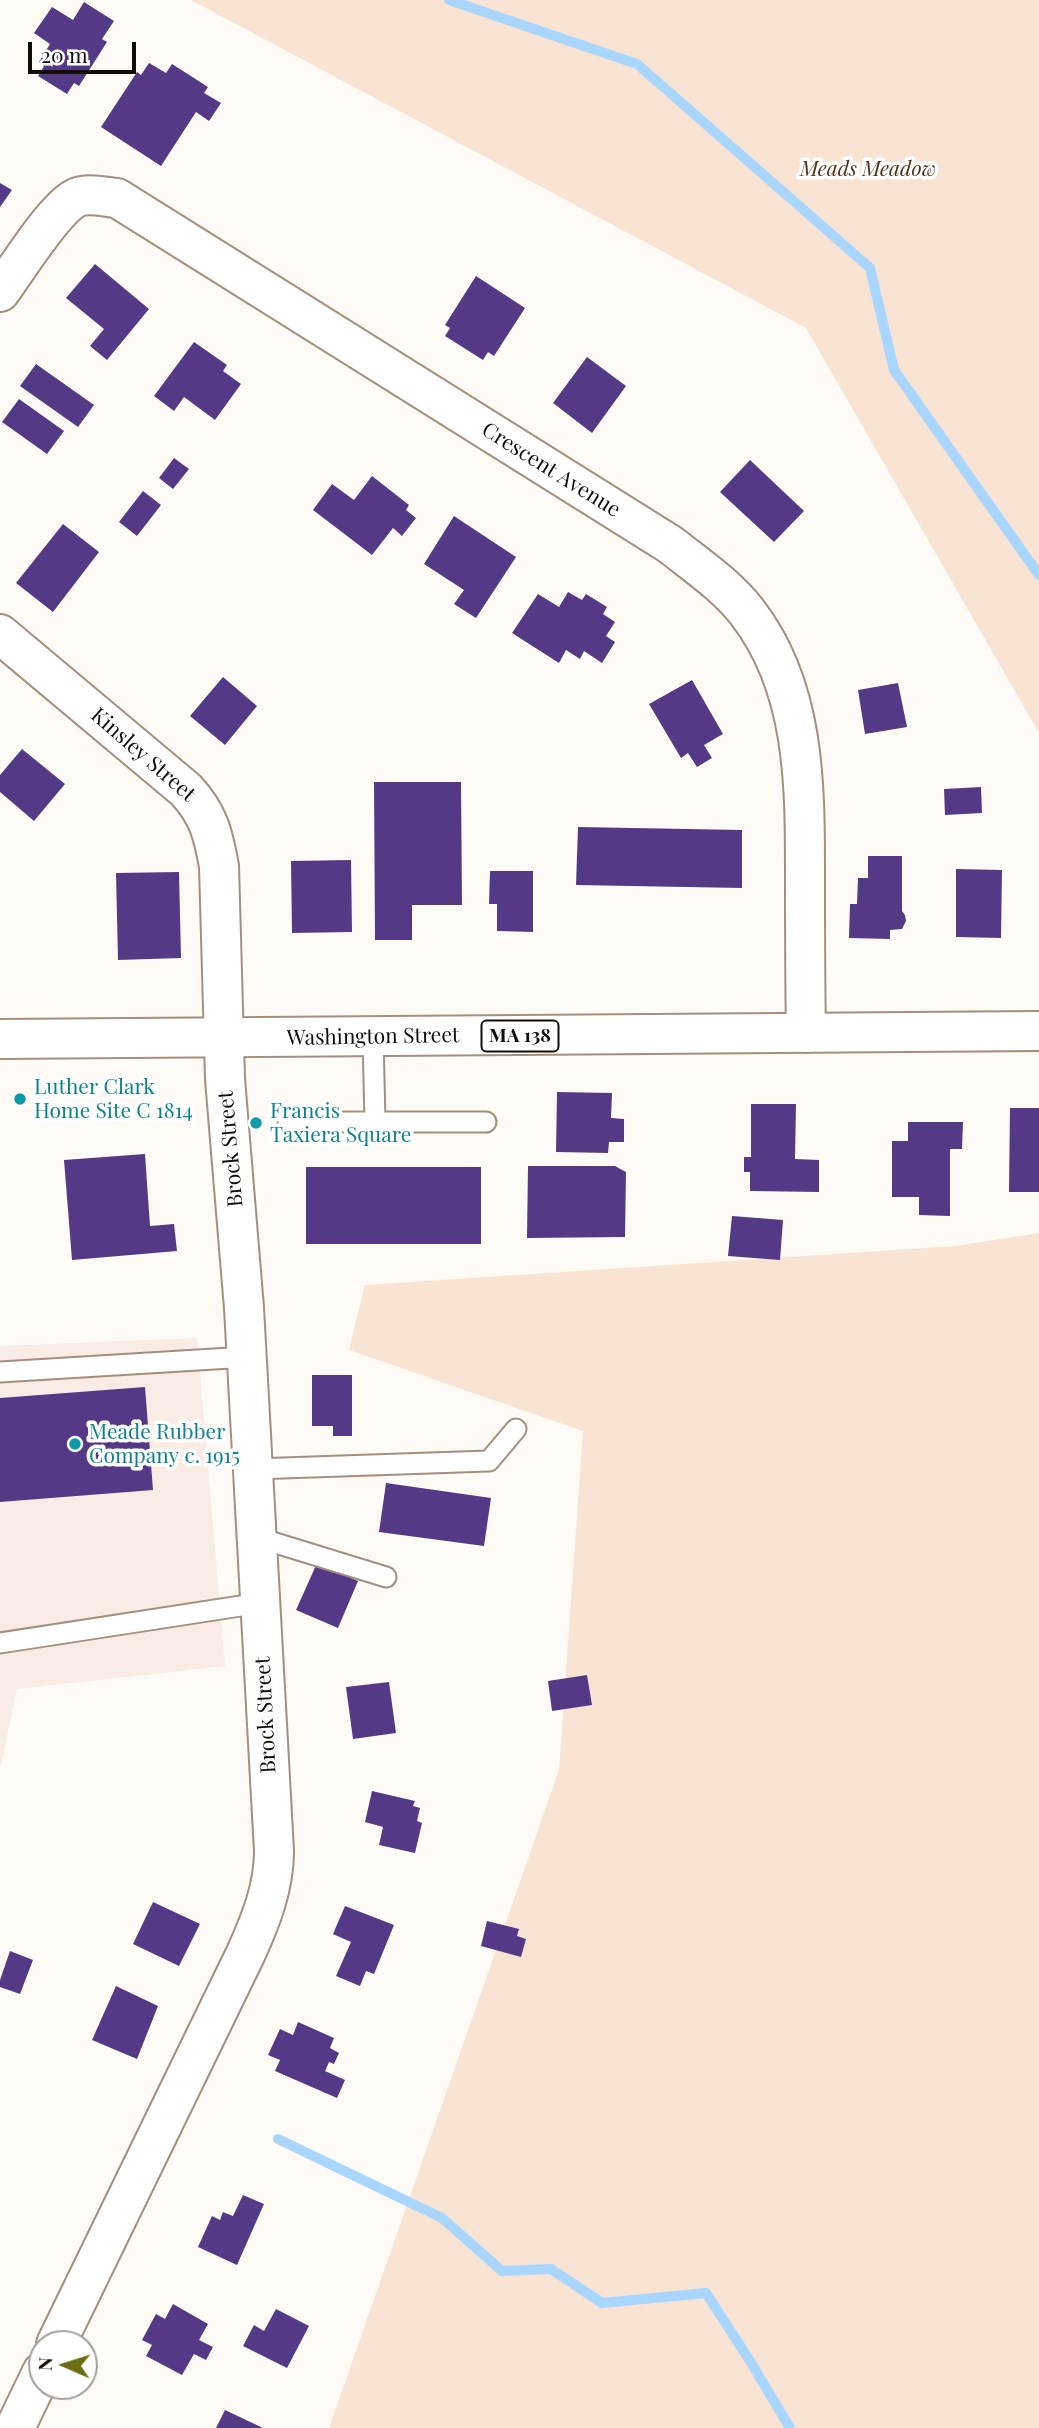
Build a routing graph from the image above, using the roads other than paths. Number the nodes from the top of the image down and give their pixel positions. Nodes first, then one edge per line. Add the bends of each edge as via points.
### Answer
1 (0, 292) edge
2 (0, 634) edge
3 (1039, 1031) edge
4 (806, 1032) junction
5 (373, 1037) junction
6 (0, 1039) edge
7 (223, 1039) junction
8 (288, 1122) dead end
9 (375, 1122) junction
10 (485, 1122) dead end
11 (247, 1357) junction
12 (0, 1372) edge
13 (516, 1429) dead end
14 (253, 1469) junction
15 (256, 1537) junction
16 (386, 1577) dead end
17 (260, 1602) junction
18 (0, 1643) edge
19 (63, 2330) edge
20 (28, 2400) edge
21 (15, 2428) edge

1 - 4 street, Crescent Avenue via 56,215 75,198 117,198 671,545 732,594 761,632 781,672 800,746
2 - 7 street, Kinsley Street via 201,806 210,823 219,866
3 - 4 street, Washington Street / MA 138
4 - 5 street, Washington Street / MA 138
5 - 7 street, Washington Street / MA 138
5 - 9 lane
6 - 7 street, Washington Street / MA 138
7 - 11 street, Brock Street
8 - 9 lane
9 - 10 lane
11 - 12 lane
11 - 14 street, Brock Street
13 - 14 lane via 489,1461
14 - 15 street, Brock Street
15 - 16 lane
15 - 17 street, Brock Street
17 - 18 lane
17 - 19 street, Brock Street via 274,1851 267,1899 247,1953
20 - 21 street

